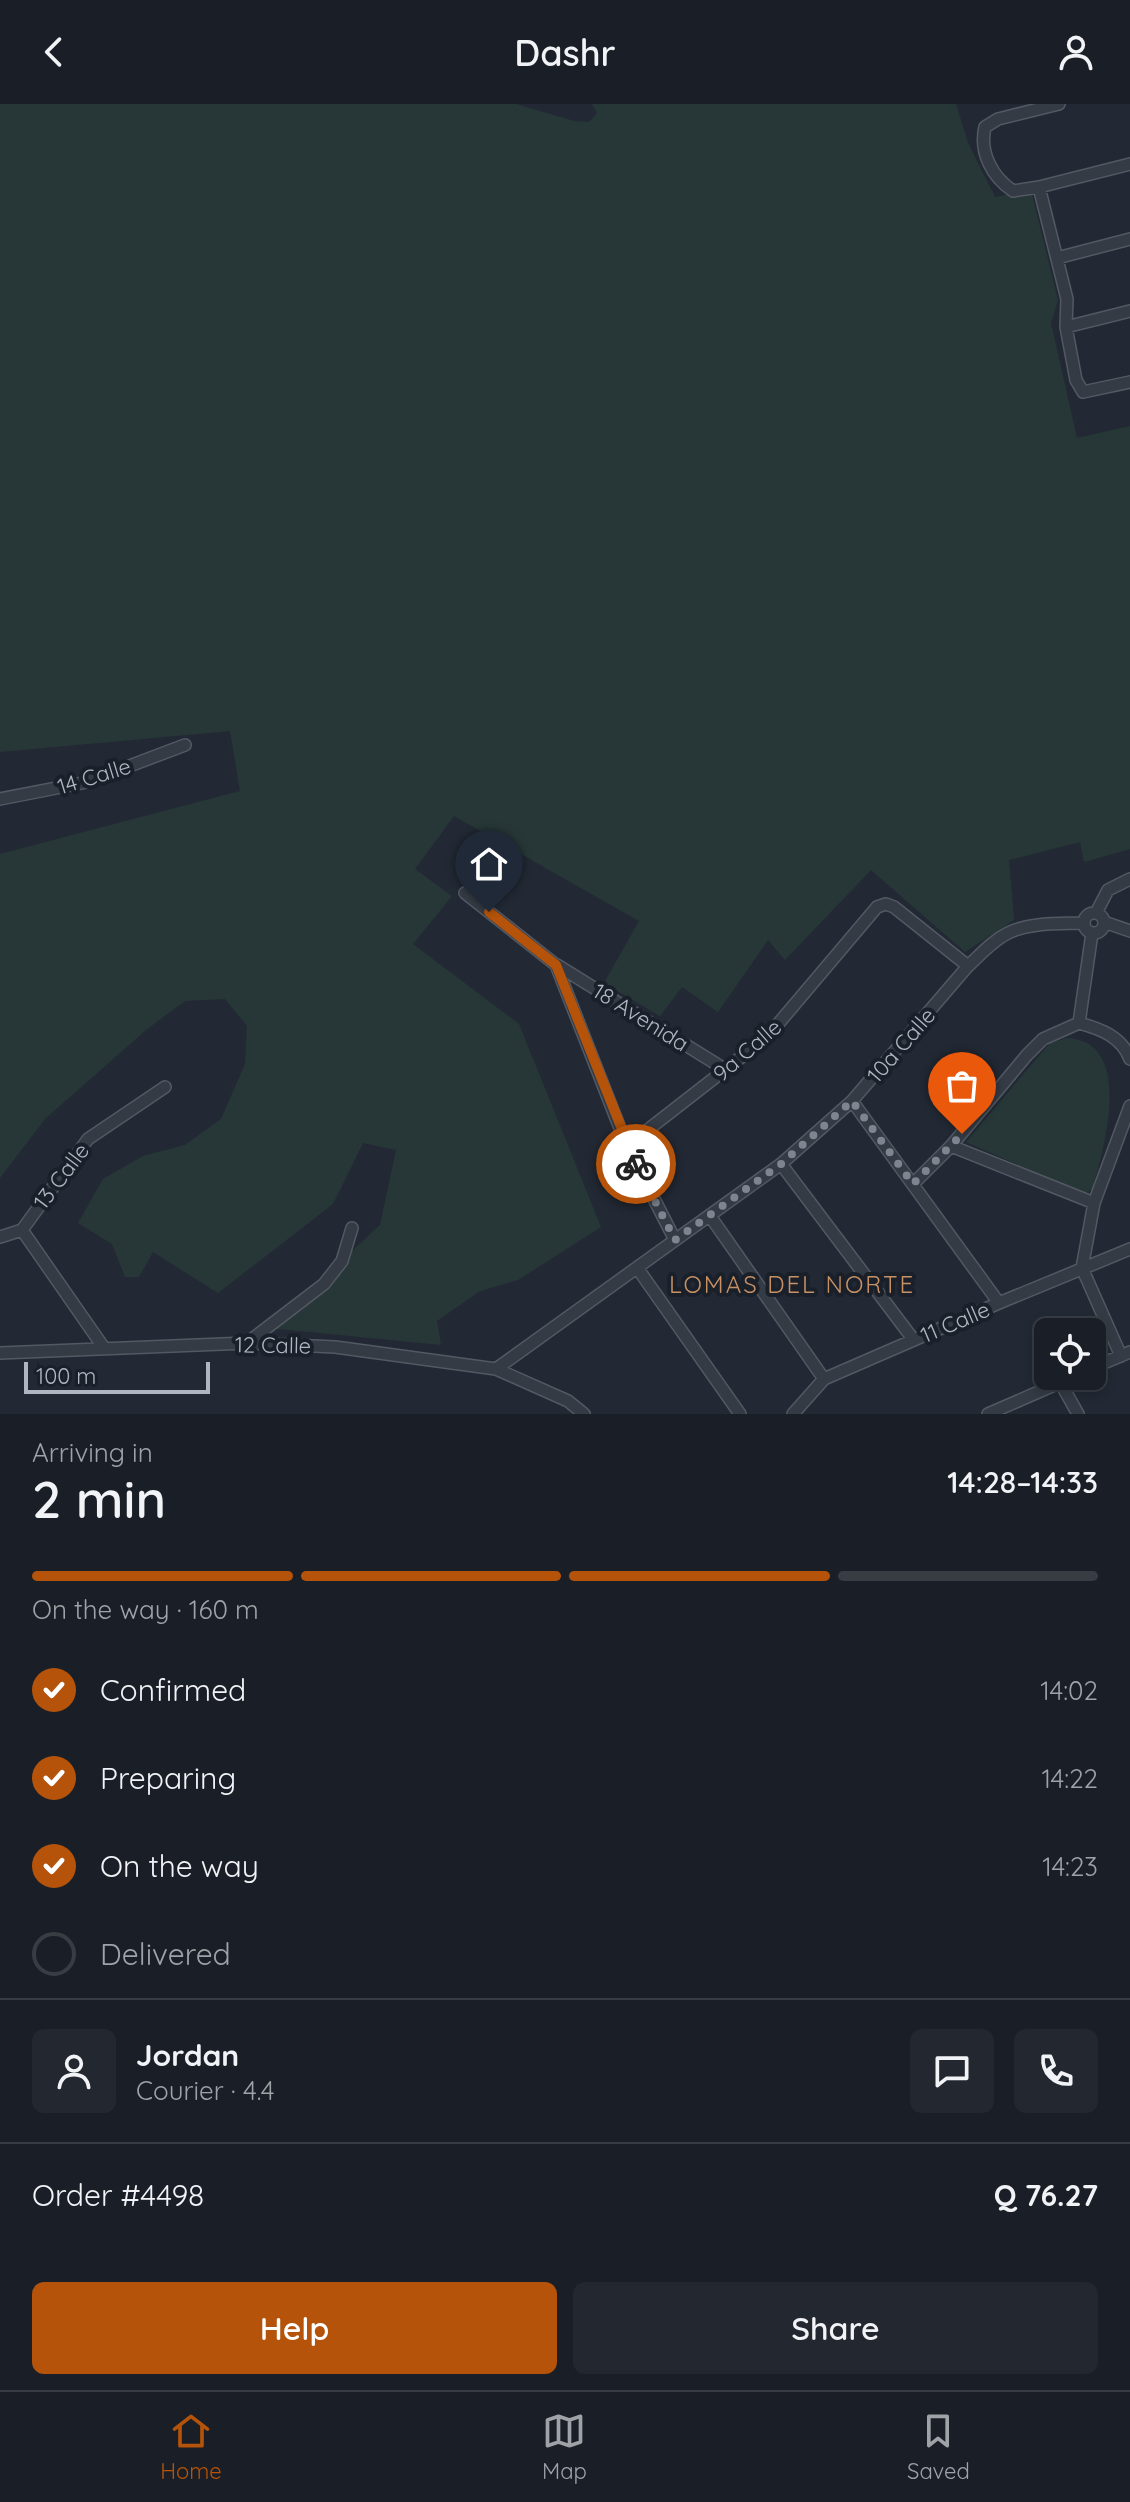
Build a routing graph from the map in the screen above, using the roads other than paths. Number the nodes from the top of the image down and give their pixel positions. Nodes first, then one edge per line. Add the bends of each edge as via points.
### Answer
1 (1059, 104) edge
2 (1130, 164) edge
3 (1039, 187) junction
4 (1130, 239) edge
5 (1057, 258) junction
6 (1130, 311) edge
7 (1066, 327) junction
8 (1130, 382) edge
9 (185, 745) dead end
10 (0, 799) edge
11 (1130, 879) edge
12 (465, 893) dead end
13 (1100, 917) junction
14 (1084, 923) junction
15 (1130, 931) edge
16 (1092, 933) junction
17 (556, 965) junction
18 (968, 966) junction
19 (1079, 1023) junction
20 (1130, 1059) edge
21 (726, 1070) junction
22 (165, 1087) dead end
23 (852, 1101) junction
24 (1130, 1106) edge
25 (627, 1146) junction
26 (951, 1146) junction
27 (781, 1164) junction
28 (913, 1184) junction
29 (1094, 1203) junction
30 (710, 1216) junction
31 (352, 1228) dead end
32 (22, 1230) junction
33 (0, 1237) edge
34 (675, 1240) junction
35 (1130, 1249) edge
36 (1082, 1268) junction
37 (638, 1269) junction
38 (999, 1303) junction
39 (913, 1339) junction
40 (247, 1343) junction
41 (104, 1348) junction
42 (0, 1353) edge
43 (1125, 1354) edge
44 (1106, 1362) edge
45 (496, 1369) junction
46 (824, 1379) junction
47 (1042, 1390) edge
48 (1064, 1390) edge
49 (584, 1414) edge
50 (740, 1414) edge
51 (793, 1414) edge
52 (988, 1414) edge
53 (1078, 1414) edge

1 - 3 street via 998,119 985,127 982,138 1000,182 1013,191
2 - 3 street
3 - 5 street
4 - 5 street
5 - 7 street via 1067,299
6 - 7 street
7 - 8 street via 1083,392
9 - 10 street, 14 Calle via 87,782
11 - 13 street via 1108,890
12 - 17 street, 18 Avenida
13 - 14 street via 1086,917
13 - 15 street
13 - 16 street via 1103,928
14 - 16 street
14 - 18 street, 10a Calle via 1008,933
16 - 19 street
17 - 21 street, 18 Avenida
17 - 25 street
18 - 21 street, 9a Calle via 894,907 877,907 767,1037
18 - 23 street, 10a Calle
19 - 20 street via 1113,1037
19 - 26 street via 1043,1039
21 - 25 street, 9a Calle
22 - 32 street, 13 Calle via 79,1148
23 - 27 street, 10a Calle
23 - 28 street
24 - 29 street
25 - 34 street
26 - 28 street
26 - 29 street
27 - 30 street, 10a Calle
27 - 39 street
28 - 38 street
29 - 36 street
30 - 34 street, 10a Calle
30 - 46 street
31 - 40 street via 342,1261 324,1284
32 - 33 street, 13 Calle
32 - 41 street
34 - 37 street, 10a Calle
35 - 36 street, 11 Calle
36 - 38 street, 11 Calle
36 - 43 street
37 - 45 street, 10a Calle
37 - 50 street
38 - 39 street, 11 Calle
39 - 46 street, 11 Calle
40 - 41 street, 12 Calle
40 - 45 street, 12 Calle via 335,1347
41 - 42 street, 12 Calle
43 - 44 street
45 - 49 street, 12 Calle via 568,1401
46 - 51 street, 11 Calle
47 - 52 street
48 - 53 street

